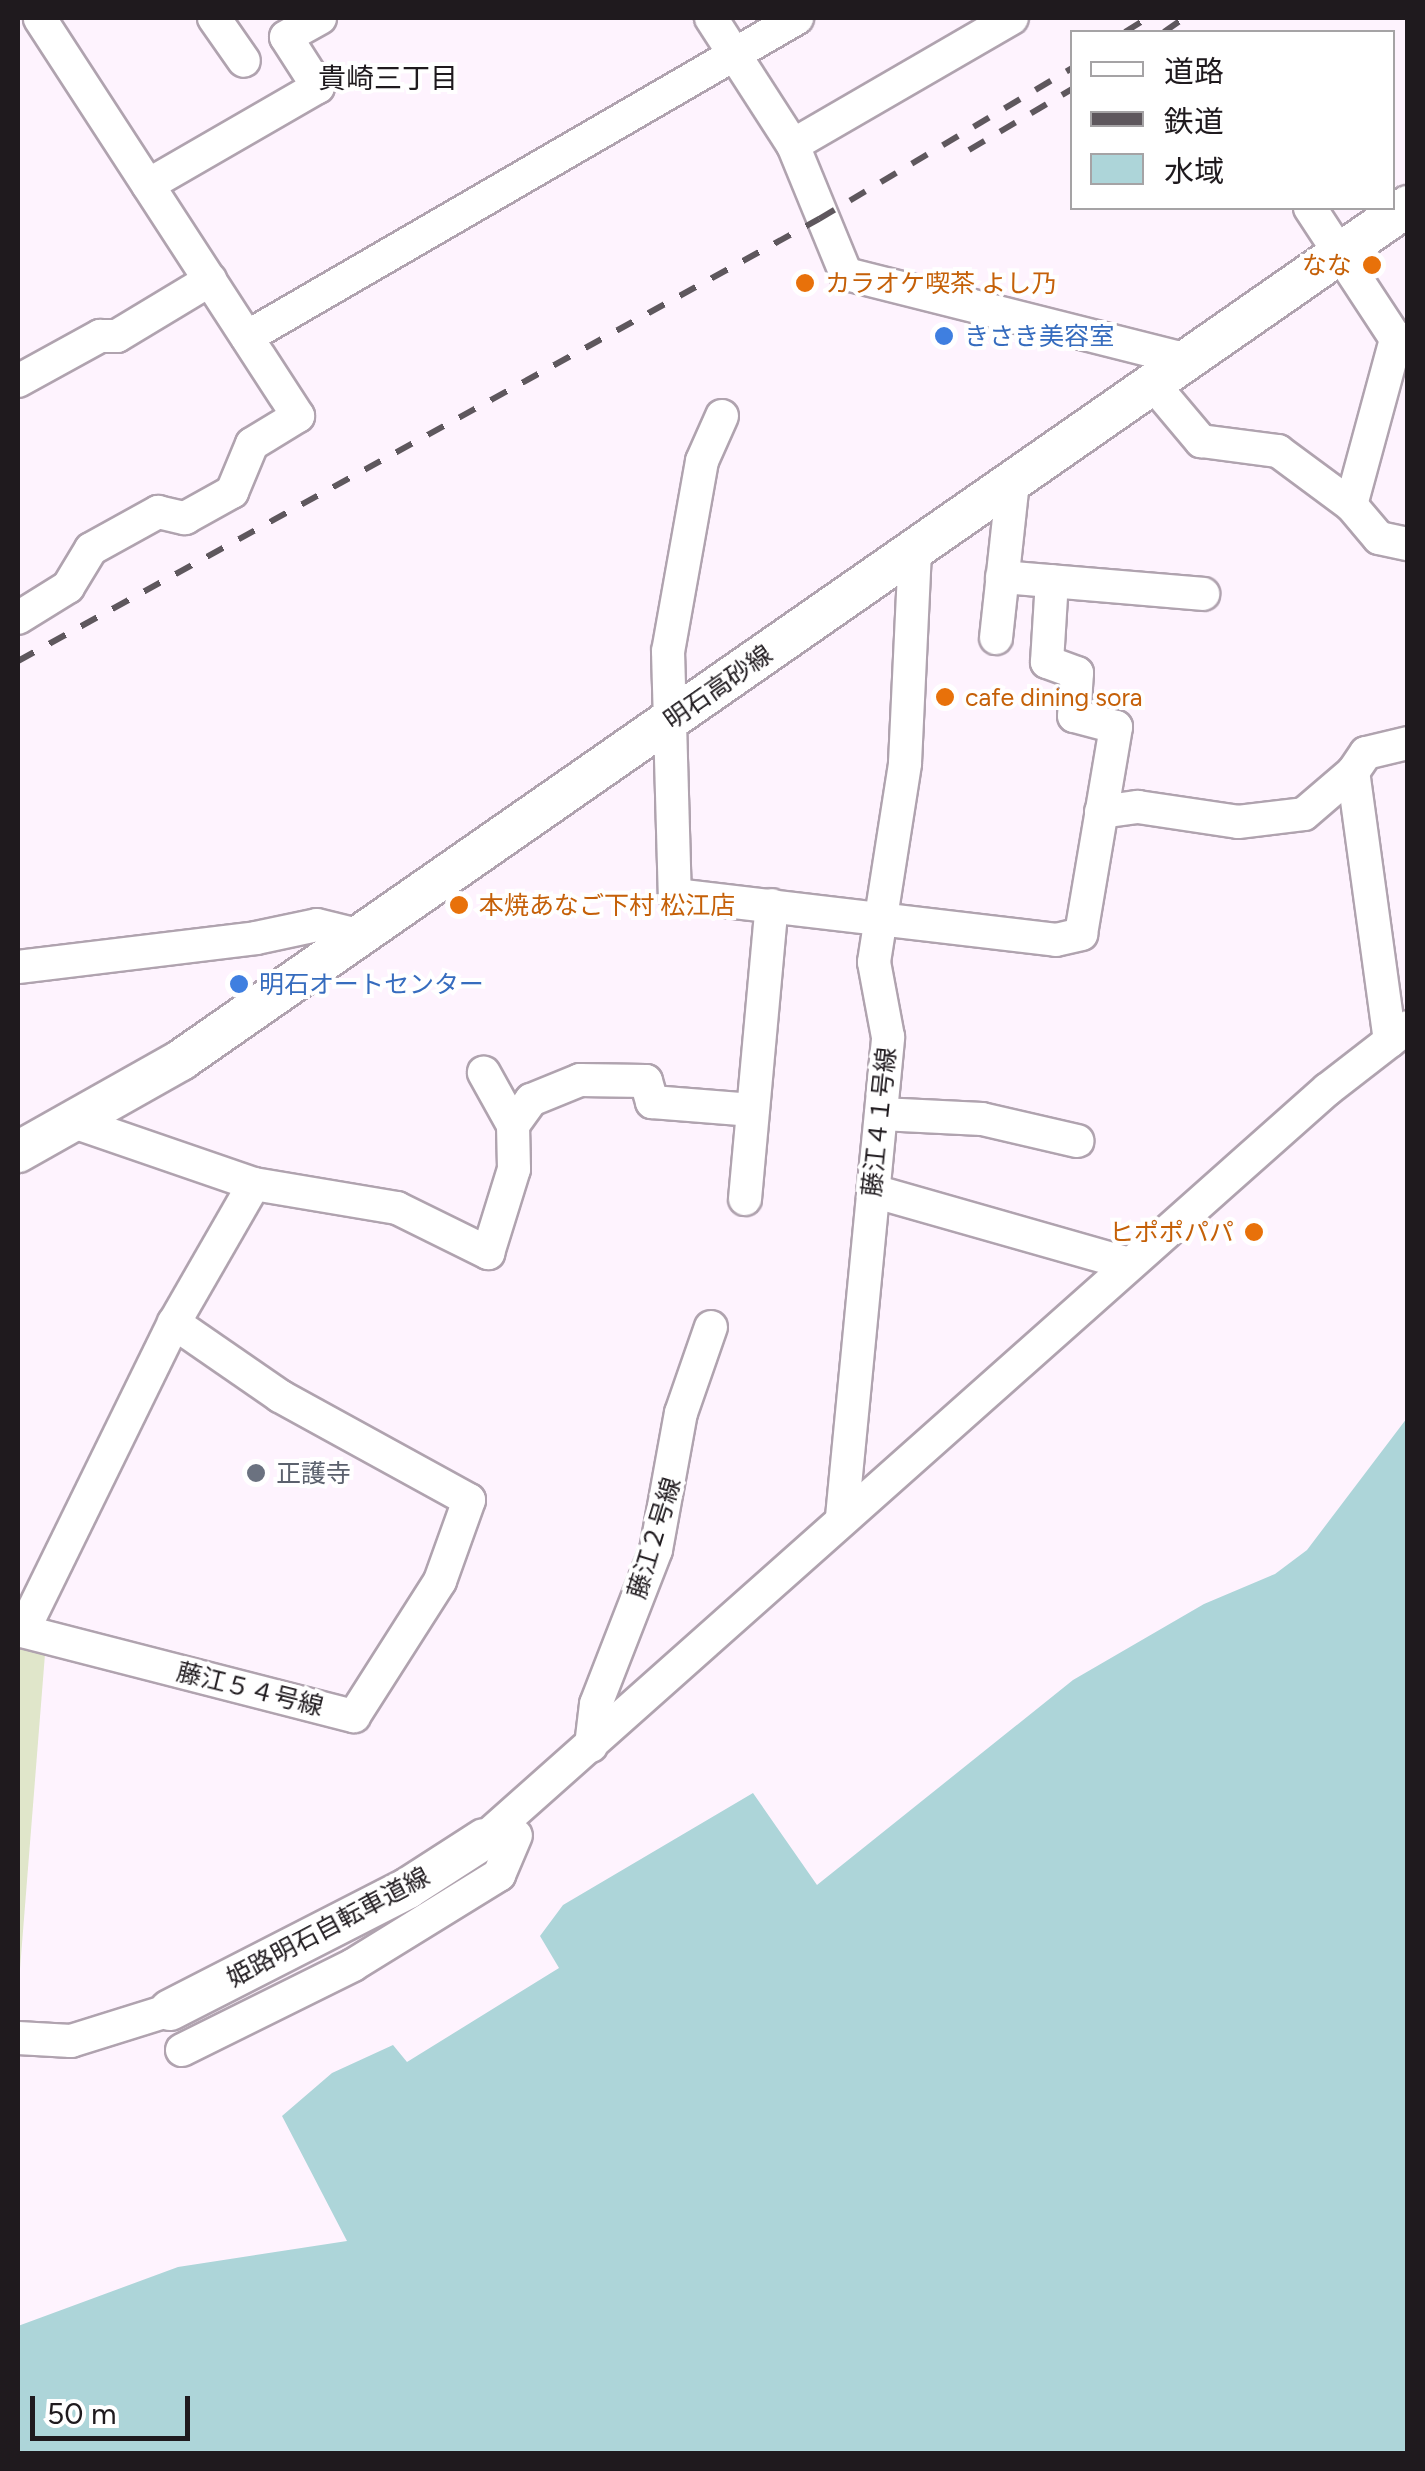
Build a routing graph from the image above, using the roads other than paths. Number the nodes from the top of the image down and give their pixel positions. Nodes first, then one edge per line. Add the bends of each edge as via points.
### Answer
1 (40, 18) edge
2 (214, 18) edge
3 (320, 18) edge
4 (710, 18) edge
5 (797, 18) edge
6 (1012, 18) edge
7 (734, 54) junction
8 (244, 61) dead end
9 (793, 145) junction
10 (148, 185) junction
11 (1408, 206) edge
12 (1311, 210) edge
13 (1338, 255) junction
14 (210, 280) junction
15 (247, 337) junction
16 (1402, 339) edge
17 (1188, 360) junction
18 (18, 382) edge
19 (1152, 384) junction
20 (722, 416) dead end
21 (1013, 481) junction
22 (1351, 505) junction
23 (1408, 544) edge
24 (915, 549) junction
25 (1002, 577) junction
26 (1052, 581) junction
27 (1203, 594) dead end
28 (18, 618) edge
29 (996, 638) dead end
30 (668, 722) junction
31 (1408, 744) edge
32 (1353, 772) junction
33 (1101, 812) junction
34 (772, 905) junction
35 (880, 916) junction
36 (361, 936) junction
37 (18, 967) edge
38 (1399, 1034) edge
39 (484, 1073) dead end
40 (753, 1110) junction
41 (881, 1114) junction
42 (74, 1122) junction
43 (513, 1125) junction
44 (1077, 1140) dead end
45 (18, 1152) edge
46 (254, 1184) junction
47 (873, 1191) junction
48 (745, 1199) dead end
49 (1130, 1264) junction
50 (174, 1323) junction
51 (711, 1328) dead end
52 (842, 1517) junction
53 (20, 1630) edge
54 (591, 1746) junction
55 (500, 1837) junction
56 (170, 2010) joint
57 (18, 2038) edge
58 (182, 2050) dead end

1 - 10 street
2 - 8 street
3 - 10 street via 286,37 318,87
4 - 7 street
5 - 7 street
6 - 9 street
7 - 9 street
7 - 15 street
9 - 17 street via 846,274
10 - 14 street
11 - 13 main road, 明石高砂線
12 - 13 street
13 - 16 street
13 - 17 main road, 明石高砂線
14 - 15 street
14 - 18 street via 117,336 100,336
15 - 28 street via 298,416 252,444 232,492 184,518 158,512 91,549 68,588
16 - 22 street
17 - 19 main road, 明石高砂線
19 - 21 main road, 明石高砂線
19 - 22 street via 1201,441 1278,451
20 - 30 street via 702,462 674,598
21 - 24 main road, 明石高砂線
21 - 25 street
22 - 23 street via 1379,538
24 - 30 main road, 明石高砂線
24 - 35 street, 藤江４１号線 via 905,763
25 - 26 street
25 - 29 street
26 - 27 street
26 - 33 street via 1048,662 1077,672 1074,716 1116,727
30 - 34 street via 676,895
30 - 36 main road, 明石高砂線
31 - 32 street via 1366,753
32 - 33 street via 1304,814 1238,822 1138,807
32 - 38 street
33 - 35 street via 1081,934 1056,940
34 - 35 street
34 - 40 street
35 - 41 street, 藤江４１号線 via 874,962 888,1038
36 - 37 street via 317,924 256,938
36 - 42 main road, 明石高砂線 via 149,1081
38 - 49 street
39 - 43 street
40 - 43 street via 652,1102 646,1081 580,1080 531,1100
40 - 48 street
41 - 44 street via 982,1118
41 - 47 street, 藤江４１号線
42 - 45 main road, 明石高砂線
42 - 46 street
43 - 46 street via 514,1169 488,1253 397,1208
46 - 50 street
47 - 49 street
47 - 52 street, 藤江４１号線
49 - 52 street
50 - 53 street
50 - 53 street, 藤江５４号線 via 280,1396 469,1500 440,1581 354,1716
51 - 54 street, 藤江２号線 via 681,1412 656,1550 596,1704
52 - 54 street
54 - 55 street
55 - 56 main road, 姫路明石自転車道線
55 - 58 street via 498,1875 353,1965
56 - 57 street via 71,2041

